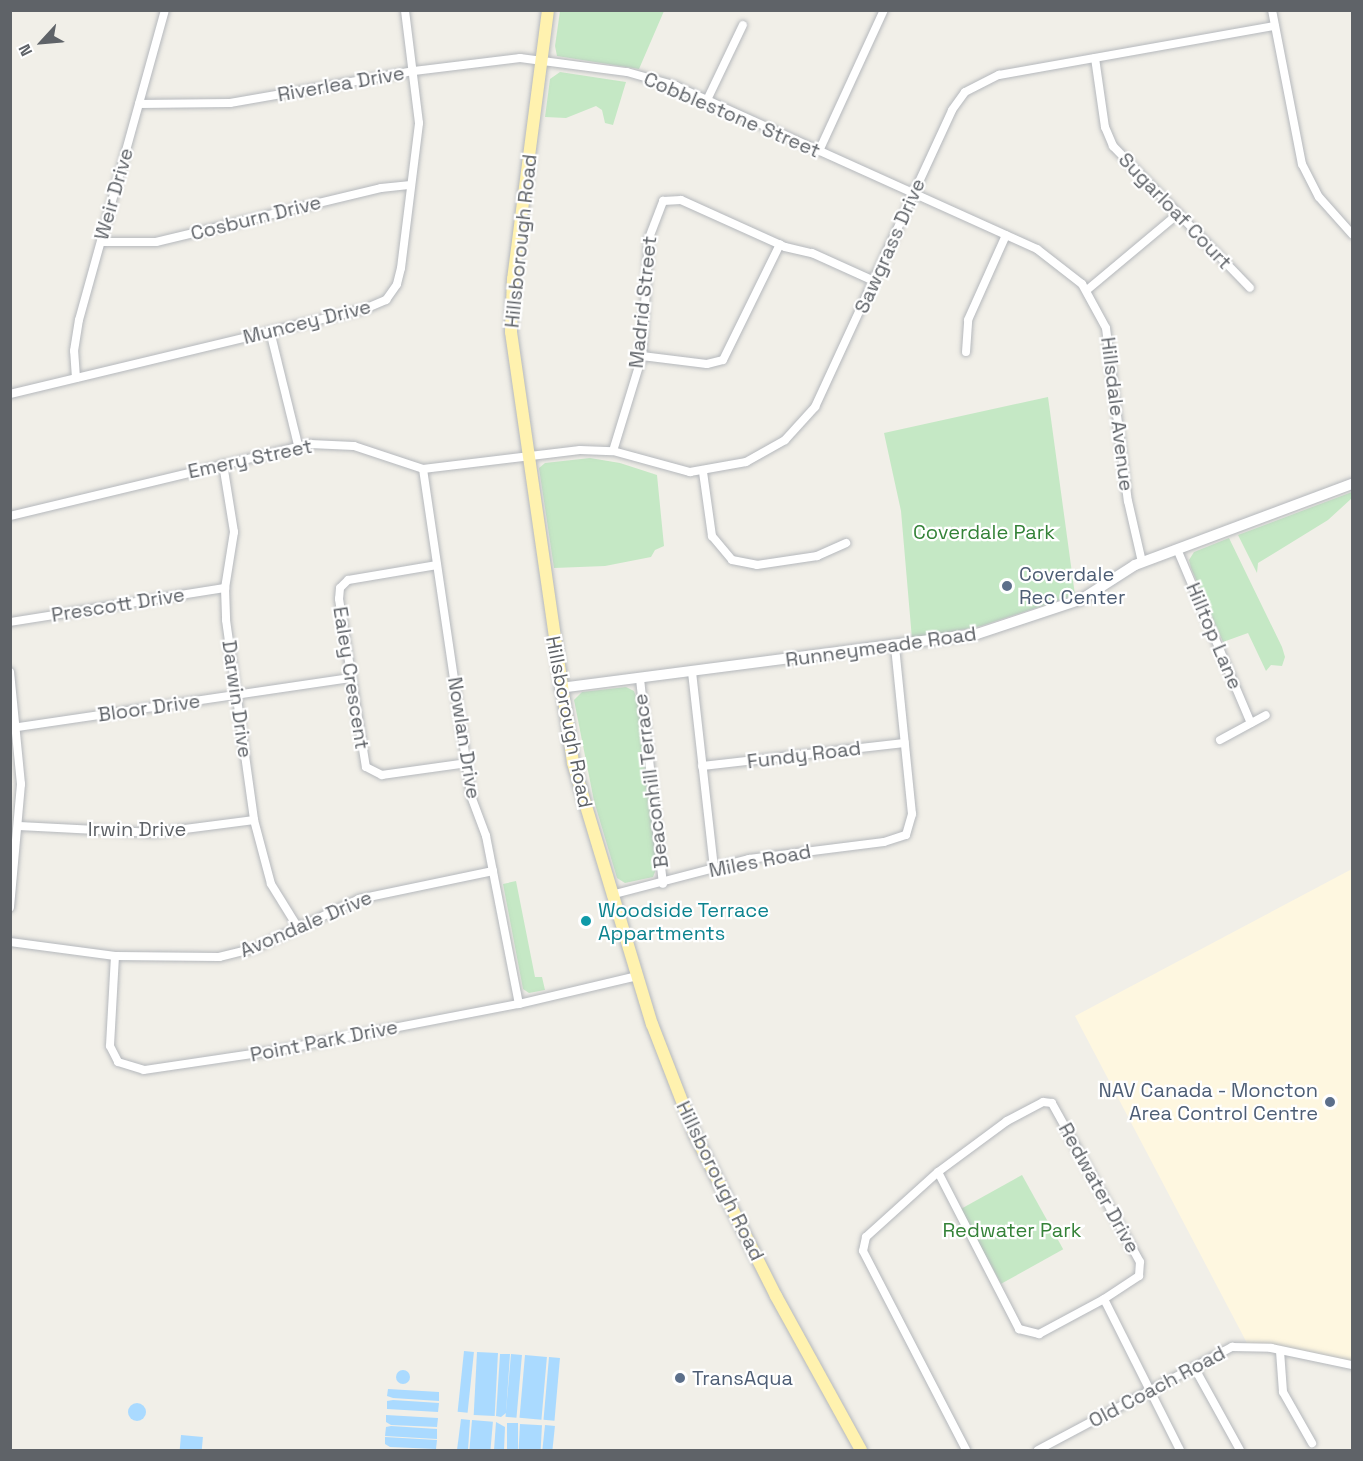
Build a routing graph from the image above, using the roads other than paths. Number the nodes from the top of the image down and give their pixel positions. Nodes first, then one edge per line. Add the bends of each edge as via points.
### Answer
1 (165, 10) edge
2 (405, 10) edge
3 (548, 10) edge
4 (884, 10) edge
5 (1272, 10) edge
6 (743, 25) dead end
7 (1275, 26) junction
8 (1095, 58) junction
9 (542, 60) junction
10 (414, 71) junction
11 (707, 100) junction
12 (139, 104) junction
13 (819, 151) junction
14 (411, 185) junction
15 (914, 194) junction
16 (1178, 214) junction
17 (1353, 234) edge
18 (1006, 235) junction
19 (101, 242) junction
20 (780, 244) junction
21 (874, 281) junction
22 (1250, 288) dead end
23 (1087, 290) junction
24 (270, 331) junction
25 (966, 352) dead end
26 (642, 356) junction
27 (76, 378) junction
28 (10, 394) edge
29 (298, 445) junction
30 (613, 451) junction
31 (527, 458) junction
32 (223, 464) junction
33 (423, 469) junction
34 (703, 472) junction
35 (1353, 484) edge
36 (10, 516) edge
37 (846, 543) dead end
38 (1177, 549) junction
39 (1142, 562) junction
40 (437, 566) junction
41 (225, 588) junction
42 (10, 622) edge
43 (895, 647) junction
44 (10, 672) edge
45 (692, 672) junction
46 (351, 678) junction
47 (640, 679) junction
48 (560, 688) junction
49 (237, 696) junction
50 (1266, 715) dead end
51 (1251, 723) junction
52 (18, 728) junction
53 (1220, 740) dead end
54 (905, 743) junction
55 (466, 763) junction
56 (702, 766) junction
57 (254, 820) junction
58 (19, 826) junction
59 (714, 868) junction
60 (493, 871) junction
61 (663, 884) junction
62 (611, 895) junction
63 (10, 908) edge
64 (297, 926) junction
65 (10, 942) edge
66 (115, 956) junction
67 (637, 976) junction
68 (519, 1004) junction
69 (938, 1172) junction
70 (1104, 1299) junction
71 (1280, 1351) junction
72 (1353, 1365) edge
73 (1194, 1367) junction
74 (1149, 1391) junction
75 (1312, 1443) dead end
76 (861, 1450) edge
77 (966, 1450) edge
78 (1038, 1450) edge
79 (1180, 1450) edge
80 (1240, 1450) edge

1 - 12 street, Weir Drive
2 - 10 street, Muncey Drive
3 - 9 main road, Hillsborough Road
4 - 13 street
5 - 7 street
6 - 11 street
7 - 8 street, Sawgrass Drive
7 - 17 street via 1302,164 1319,197
8 - 15 street, Sawgrass Drive via 999,75 965,92 952,110
8 - 16 street, Sugarloaf Court via 1109,140
9 - 10 street, Riverlea Drive via 520,58
9 - 11 street, Cobblestone Street via 641,75
9 - 31 main road, Hillsborough Road via 511,314
10 - 12 street, Riverlea Drive via 230,103
10 - 14 street, Muncey Drive via 419,123
11 - 13 street, Cobblestone Street
12 - 19 street, Weir Drive
13 - 15 street, Cobblestone Street
14 - 19 street, Cosburn Drive via 381,188 156,243
14 - 24 street, Muncey Drive via 401,268 390,295 374,306
15 - 18 street, Hillsdale Avenue
15 - 21 street, Sawgrass Drive
16 - 22 street, Sugarloaf Court
16 - 23 street
18 - 23 street, Hillsdale Avenue via 1057,261
18 - 25 street via 968,320
19 - 27 street, Weir Drive via 77,330
20 - 21 street, Madrid Street via 812,253
20 - 26 street via 723,360 707,364
20 - 26 street, Madrid Street via 681,200 663,201 649,238
21 - 34 street, Sawgrass Drive via 824,390 804,422 762,455
23 - 39 street, Hillsdale Avenue via 1104,321 1111,347 1128,501
24 - 27 street, Muncey Drive
24 - 29 street
26 - 30 street, Madrid Street
27 - 28 street, Muncey Drive
29 - 32 street, Emery Street
29 - 33 street, Emery Street via 354,446
30 - 31 street, Sawgrass Drive via 580,450
30 - 34 street, Sawgrass Drive via 669,470
31 - 33 street, Emery Street
31 - 48 main road, Hillsborough Road
32 - 36 street, Emery Street
32 - 41 street, Darwin Drive via 234,523
33 - 40 street, Nowlan Drive
34 - 37 street via 712,536 732,560 757,565 807,558
35 - 38 street, Runneymeade Road
38 - 39 street, Runneymeade Road
38 - 51 street, Hilltop Lane
39 - 43 street, Runneymeade Road via 1069,604 977,634
40 - 46 street, Ealey Crescent via 351,579 342,584 339,598
40 - 55 street, Nowlan Drive
41 - 42 street, Prescott Drive
41 - 49 street, Darwin Drive
43 - 45 street, Runneymeade Road
43 - 54 street
44 - 52 street
45 - 47 street, Runneymeade Road
45 - 56 street
46 - 49 street, Bloor Drive
46 - 55 street, Ealey Crescent via 363,756 369,771 382,775
47 - 48 street, Runneymeade Road
47 - 61 street, Beaconhill Terrace
48 - 62 main road, Hillsborough Road via 578,787
49 - 52 street, Bloor Drive
49 - 57 street, Darwin Drive
50 - 51 street
51 - 53 street
52 - 58 street
54 - 56 street, Fundy Road
54 - 59 street, Miles Road via 912,814 909,831 890,841 749,859
55 - 60 street, Nowlan Drive
56 - 59 street
57 - 58 street, Irwin Drive via 154,833
57 - 64 street, Darwin Drive via 271,884
58 - 63 street
59 - 61 street, Miles Road
60 - 64 street, Avondale Drive via 372,895
60 - 68 street, Nowlan Drive
61 - 62 street, Miles Road
62 - 67 main road, Hillsborough Road
64 - 66 street, Avondale Drive via 255,948 219,957
65 - 66 street, Avondale Drive
66 - 68 street, Point Park Drive via 110,1046 118,1062 135,1069 244,1056
67 - 68 street, Point Park Drive
67 - 76 main road, Hillsborough Road via 695,1135 776,1296
69 - 70 street, Redwater Drive via 1019,1329 1039,1334
69 - 70 street, Redwater Drive via 1007,1120 1043,1102 1052,1103 1140,1262 1140,1276
69 - 77 street, Redwater Drive via 866,1237 863,1251
70 - 74 street
71 - 72 street, Old Coach Road
71 - 73 street, Old Coach Road via 1232,1347
71 - 75 street via 1283,1392
73 - 74 street, Old Coach Road
73 - 80 street
74 - 78 street, Old Coach Road
74 - 79 street

